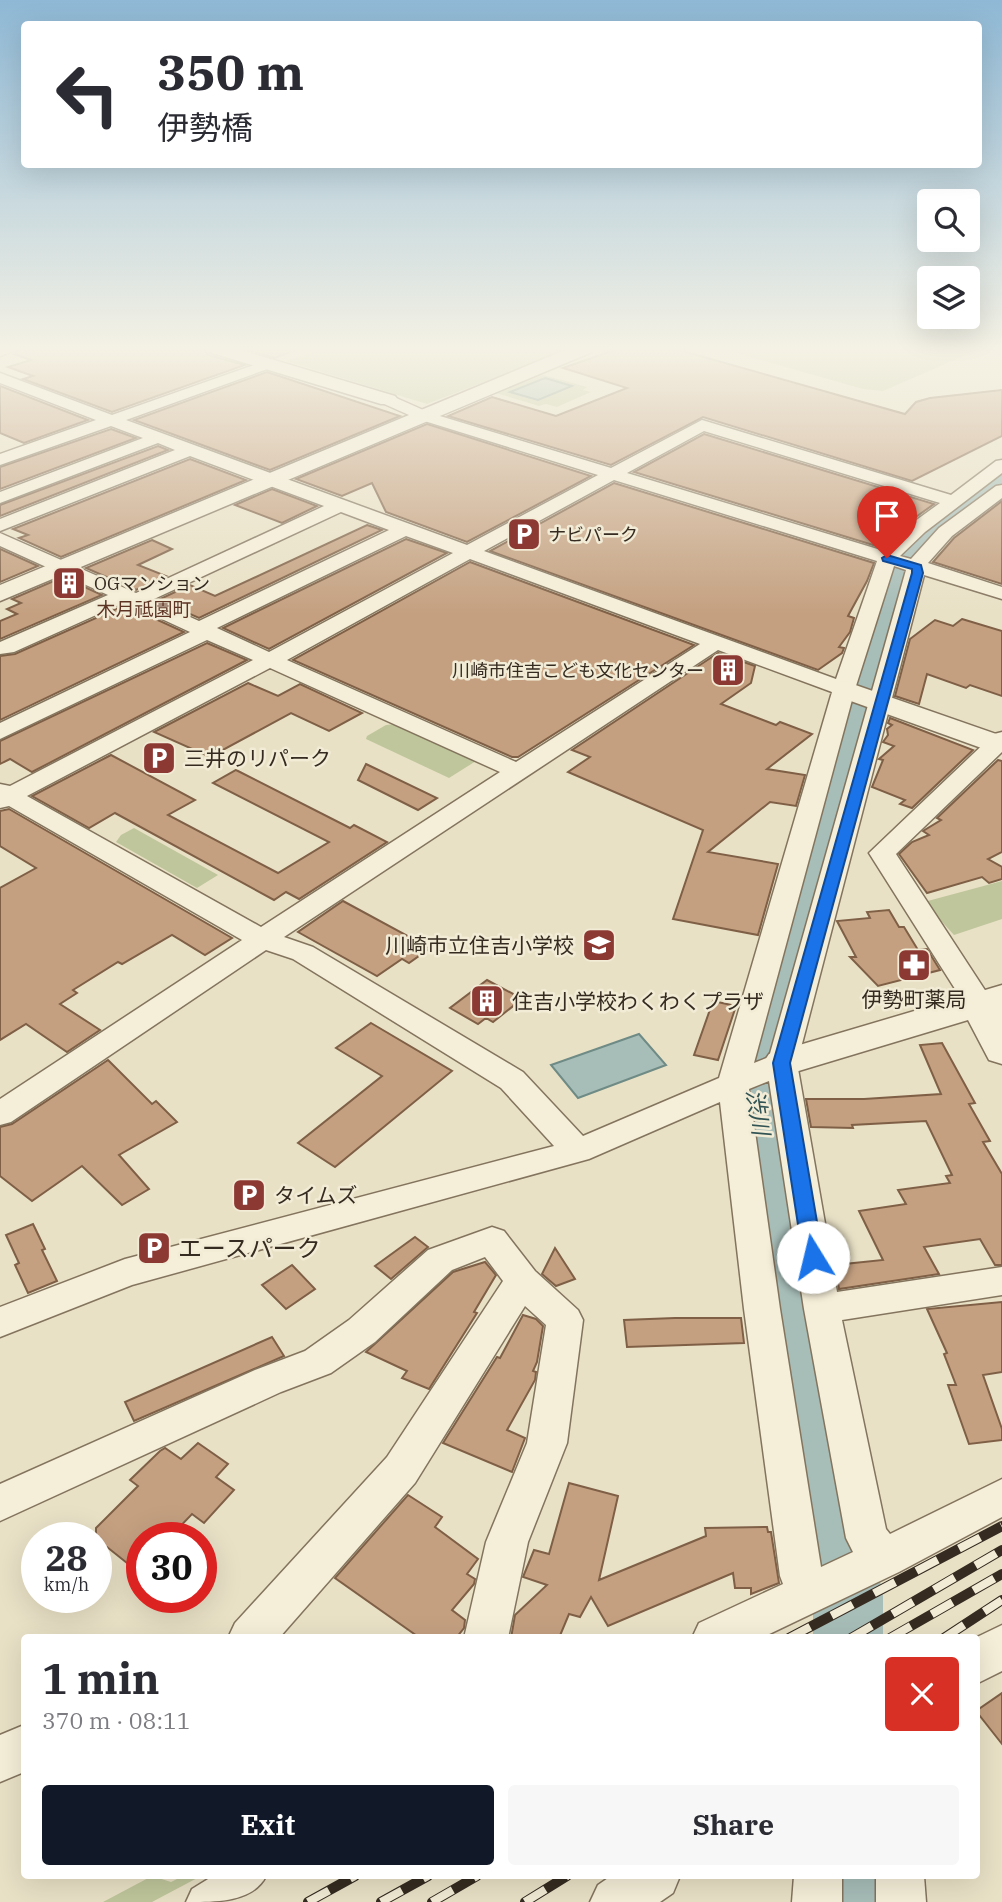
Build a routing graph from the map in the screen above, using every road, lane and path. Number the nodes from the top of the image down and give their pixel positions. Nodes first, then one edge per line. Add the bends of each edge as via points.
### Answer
1 (64, 437) edge
2 (154, 437) edge
3 (374, 437) edge
4 (492, 437) edge
5 (681, 437) edge
6 (741, 437) edge
7 (157, 438) junction
8 (189, 450) junction
9 (0, 460) edge
10 (1002, 465) edge
11 (615, 474) junction
12 (270, 480) junction
13 (1002, 490) edge
14 (0, 498) edge
15 (952, 501) junction
16 (341, 505) junction
17 (0, 525) edge
18 (407, 528) junction
19 (0, 539) edge
20 (471, 552) junction
21 (887, 558) junction
22 (63, 567) junction
23 (917, 568) junction
24 (1002, 593) edge
25 (0, 594) edge
26 (131, 598) junction
27 (205, 630) junction
28 (717, 642) junction
29 (0, 648) edge
30 (270, 660) junction
31 (844, 689) junction
32 (881, 702) junction
33 (0, 732) edge
34 (1000, 743) edge
35 (517, 771) junction
36 (3, 796) edge
37 (261, 939) junction
38 (990, 1000) edge
39 (1002, 1051) edge
40 (782, 1063) junction
41 (733, 1082) junction
42 (0, 1114) edge
43 (578, 1151) junction
44 (522, 1281) junction
45 (1002, 1281) edge
46 (821, 1309) junction
47 (0, 1322) edge
48 (1002, 1497) edge
49 (0, 1503) edge
50 (884, 1558) junction
51 (812, 1592) junction
52 (254, 1634) edge
53 (487, 1634) edge
54 (723, 1634) edge
55 (1002, 1646) edge
56 (980, 1660) edge
57 (21, 1749) edge
58 (0, 1759) edge
59 (243, 1879) edge
60 (651, 1879) edge
61 (818, 1879) edge
62 (900, 1879) edge
63 (205, 1902) edge
64 (615, 1902) edge
65 (817, 1902) edge
66 (901, 1902) edge

1 - 9 street
2 - 7 street
3 - 12 street
4 - 11 street
5 - 11 street
6 - 15 street
7 - 8 street
7 - 14 street
8 - 12 street
8 - 17 street
10 - 15 street
11 - 20 street
11 - 21 street
12 - 16 street
12 - 22 street
13 - 23 street via 938,539
15 - 21 street
16 - 18 street
16 - 26 street
18 - 20 street
18 - 27 street
19 - 22 street
20 - 28 street
20 - 30 street
21 - 23 street
21 - 31 street
22 - 25 street
22 - 26 street
23 - 24 street
23 - 32 street
26 - 27 street
26 - 29 street
27 - 30 street
27 - 33 street
28 - 31 street
28 - 35 street
30 - 35 street
30 - 36 street
31 - 32 street
31 - 41 street
32 - 34 street
32 - 40 street
34 - 38 street via 882,853
35 - 37 street
36 - 37 street
37 - 42 street
37 - 43 street via 303,953 512,1080
38 - 39 street
38 - 40 street
40 - 41 street
40 - 46 street
41 - 43 street
41 - 51 street via 802,1576
43 - 47 street via 125,1273
44 - 49 street via 492,1240 440,1261 362,1331 318,1362
44 - 52 street via 401,1470
44 - 53 street via 565,1321 547,1443 507,1542
45 - 46 street
46 - 50 street via 867,1538
48 - 50 street
50 - 51 street
51 - 54 street
55 - 56 street
57 - 58 street
59 - 63 street
60 - 64 street
61 - 65 street
62 - 66 street

